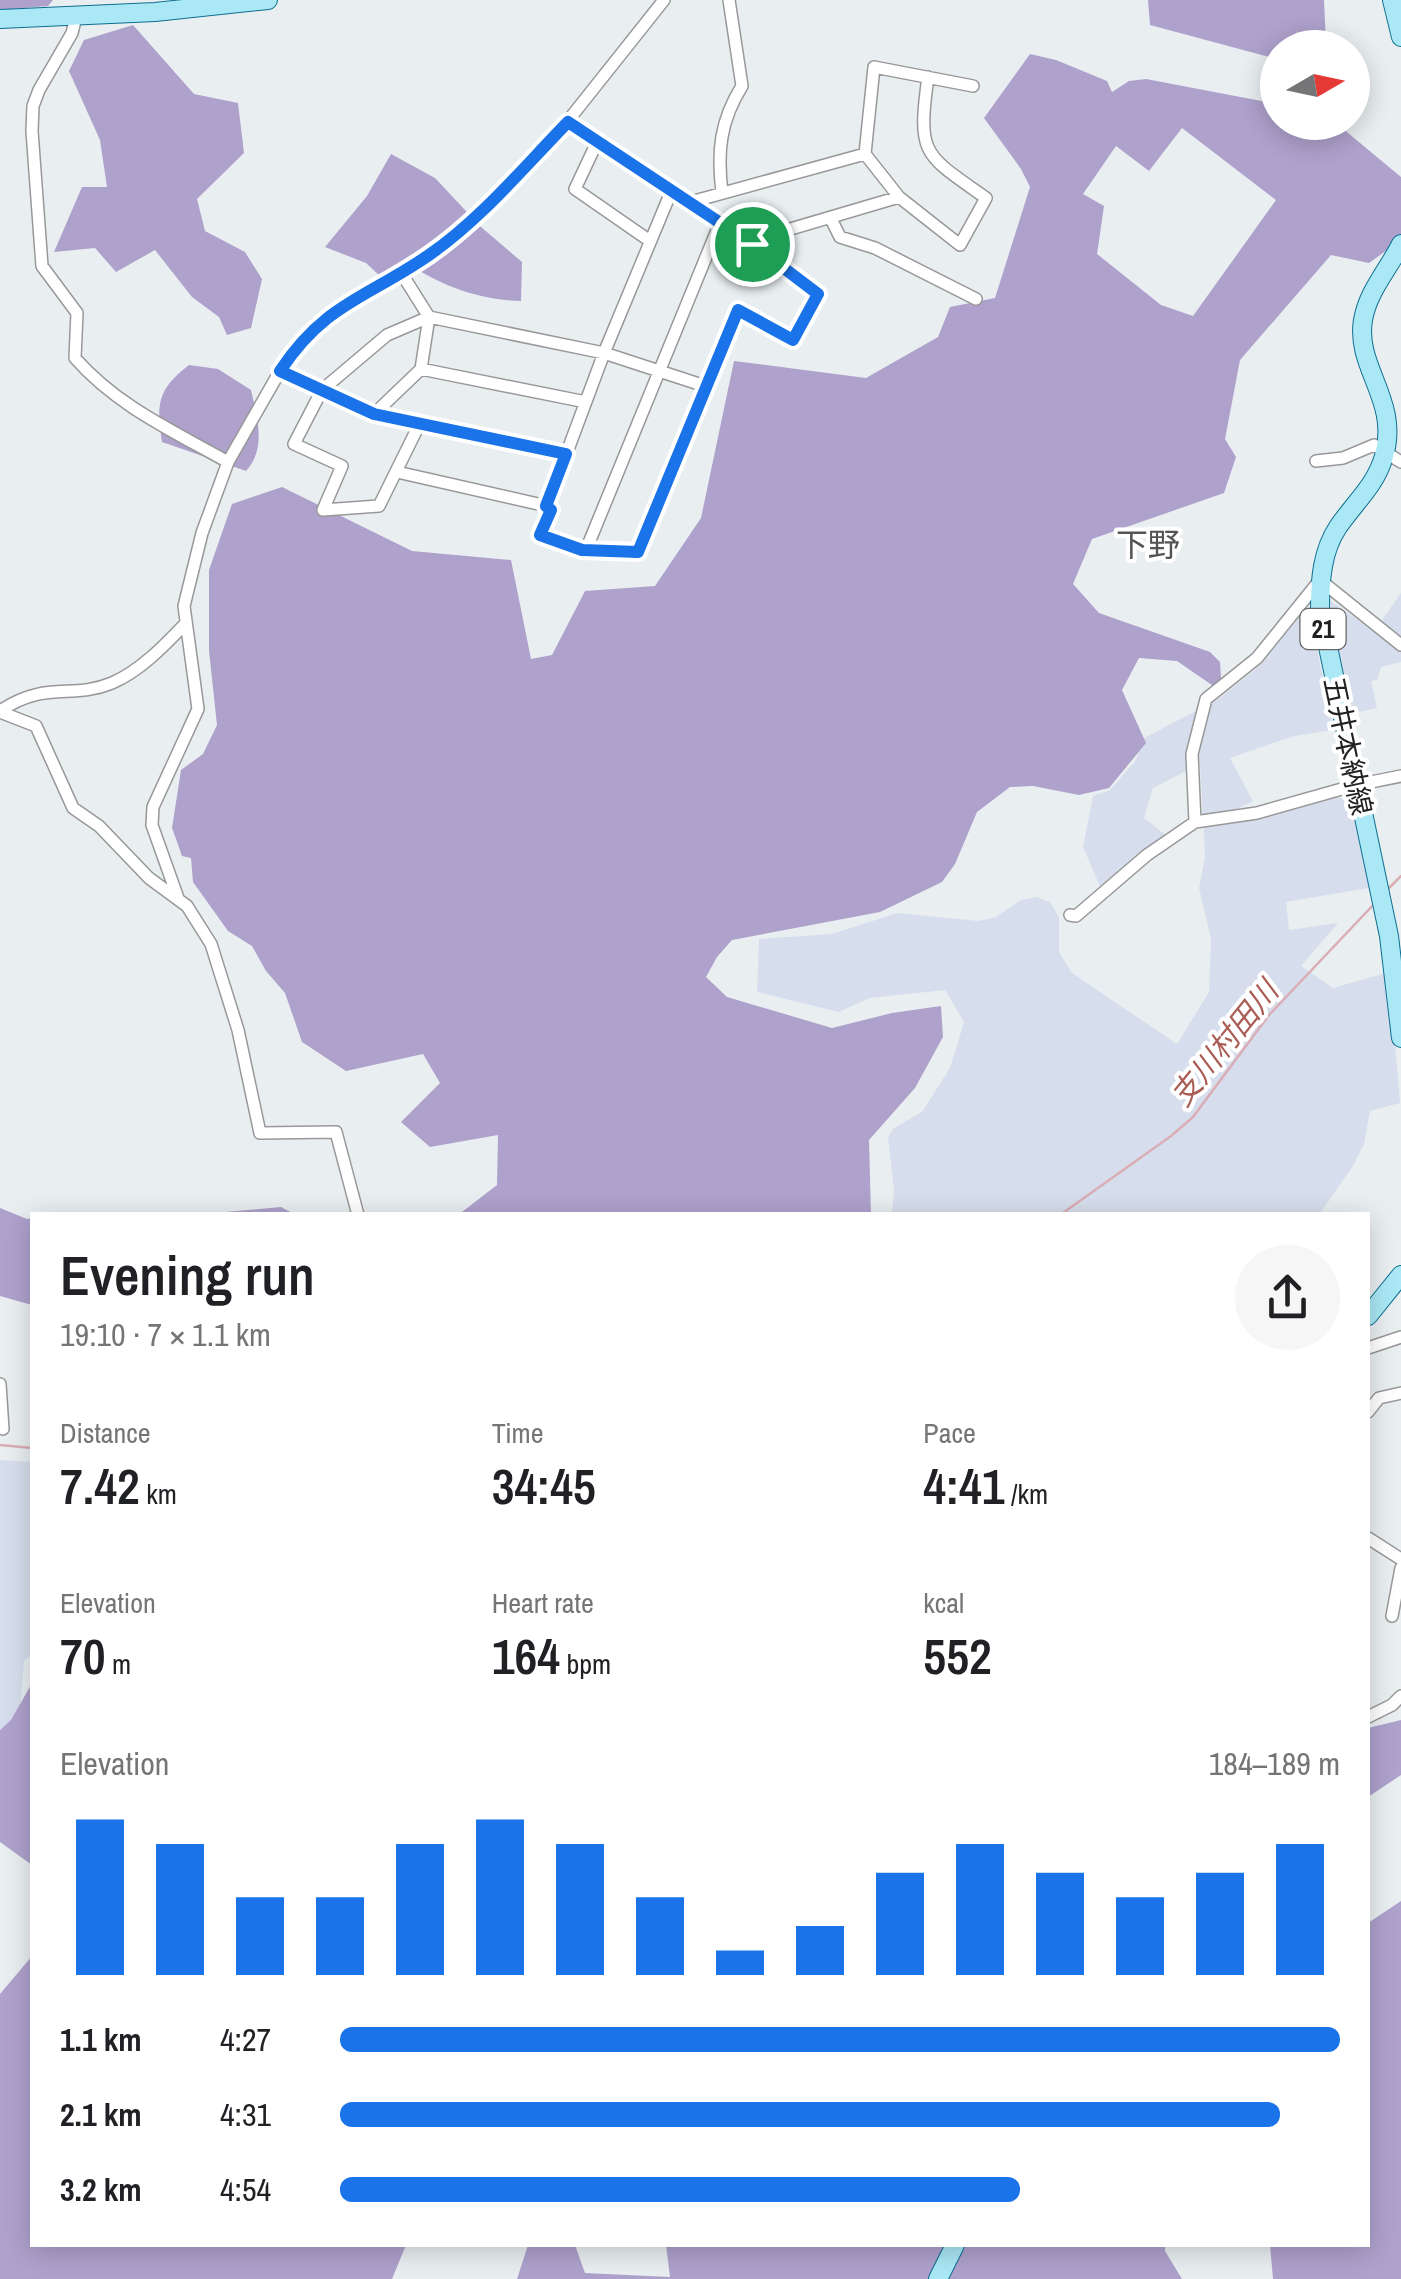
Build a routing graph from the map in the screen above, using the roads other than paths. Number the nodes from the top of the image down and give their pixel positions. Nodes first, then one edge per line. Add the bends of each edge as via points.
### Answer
1 (268, 0) edge
2 (664, 0) edge
3 (729, 0) edge
4 (1392, 0) edge
5 (76, 16) junction
6 (0, 20) edge
7 (1401, 37) edge
8 (928, 78) junction
9 (972, 86) dead end
10 (568, 122) junction
11 (598, 140) junction
12 (865, 154) junction
13 (671, 192) junction
14 (722, 192) junction
15 (899, 197) junction
16 (687, 203) junction
17 (832, 219) junction
18 (720, 223) junction
19 (650, 241) junction
20 (752, 244) junction
21 (1401, 244) edge
22 (400, 272) junction
23 (976, 299) dead end
24 (428, 317) junction
25 (604, 352) junction
26 (421, 369) junction
27 (657, 370) junction
28 (280, 371) junction
29 (705, 386) junction
30 (322, 390) junction
31 (586, 402) junction
32 (374, 414) junction
33 (420, 422) junction
34 (566, 454) junction
35 (1393, 457) edge
36 (1316, 461) dead end
37 (228, 462) junction
38 (397, 472) junction
39 (546, 506) junction
40 (586, 550) junction
41 (1320, 580) junction
42 (185, 624) junction
43 (1401, 645) edge
44 (0, 711) edge
45 (1401, 776) edge
46 (1356, 785) junction
47 (1195, 822) junction
48 (178, 898) junction
49 (1070, 915) dead end
50 (1401, 1038) edge
51 (357, 1212) edge
52 (1401, 1276) edge
53 (1370, 1314) edge
54 (1401, 1338) edge
55 (1370, 1347) edge
56 (0, 1384) edge
57 (1401, 1393) edge
58 (1370, 1409) edge
59 (3, 1429) dead end
60 (1370, 1539) edge
61 (1401, 1558) edge
62 (1401, 1568) edge
63 (1392, 1616) dead end
64 (1401, 1696) edge
65 (1370, 1716) edge
66 (954, 2247) edge
67 (938, 2279) edge

1 - 5 main road
2 - 10 street
3 - 14 street via 742,86 722,132
4 - 7 main road
5 - 6 main road
5 - 37 street via 33,106 42,266 77,312 75,358 98,385
8 - 9 street
8 - 12 street via 874,67
8 - 15 street via 922,134 936,162 986,198 960,245
10 - 11 street
10 - 22 street via 456,233
11 - 13 street
11 - 19 street via 574,189
12 - 14 street
12 - 15 street
13 - 16 street
13 - 19 street
14 - 16 street
15 - 17 street
16 - 18 street
17 - 20 street
17 - 23 street via 840,237
18 - 20 street
18 - 27 street
19 - 25 street
20 - 29 street via 818,294 793,340 738,310
21 - 35 main road, 五井本納線 / 21 via 1368,301 1362,326
22 - 24 street
22 - 28 street via 316,325
24 - 25 street
24 - 26 street
24 - 30 street via 387,336
25 - 27 street
25 - 31 street
26 - 31 street
26 - 32 street
27 - 29 street
27 - 40 street
28 - 30 street
28 - 37 street
29 - 40 street via 638,552
30 - 32 street
30 - 38 street via 294,444 342,466 323,510 378,506
31 - 34 street
32 - 33 street
33 - 34 street
33 - 38 street
34 - 39 street
35 - 36 street via 1374,446
35 - 41 main road, 五井本納線 / 21 via 1336,529
37 - 42 street via 202,533
38 - 39 street
39 - 40 street via 551,510 540,535
41 - 43 street
41 - 46 main road, 五井本納線 / 21 via 1322,625
41 - 47 street via 1257,658 1206,699 1192,754
42 - 44 street via 110,684 44,691
42 - 48 street via 198,709 153,807 152,824
44 - 48 street via 36,726 73,808
45 - 46 street
46 - 47 street via 1257,813
46 - 50 main road, 五井本納線 / 21 via 1389,936
47 - 49 street
48 - 51 street via 211,944 260,1133 336,1132
52 - 53 main road
54 - 55 street
56 - 59 street
57 - 58 street via 1378,1398
60 - 61 street
62 - 63 street
64 - 65 street
66 - 67 main road

